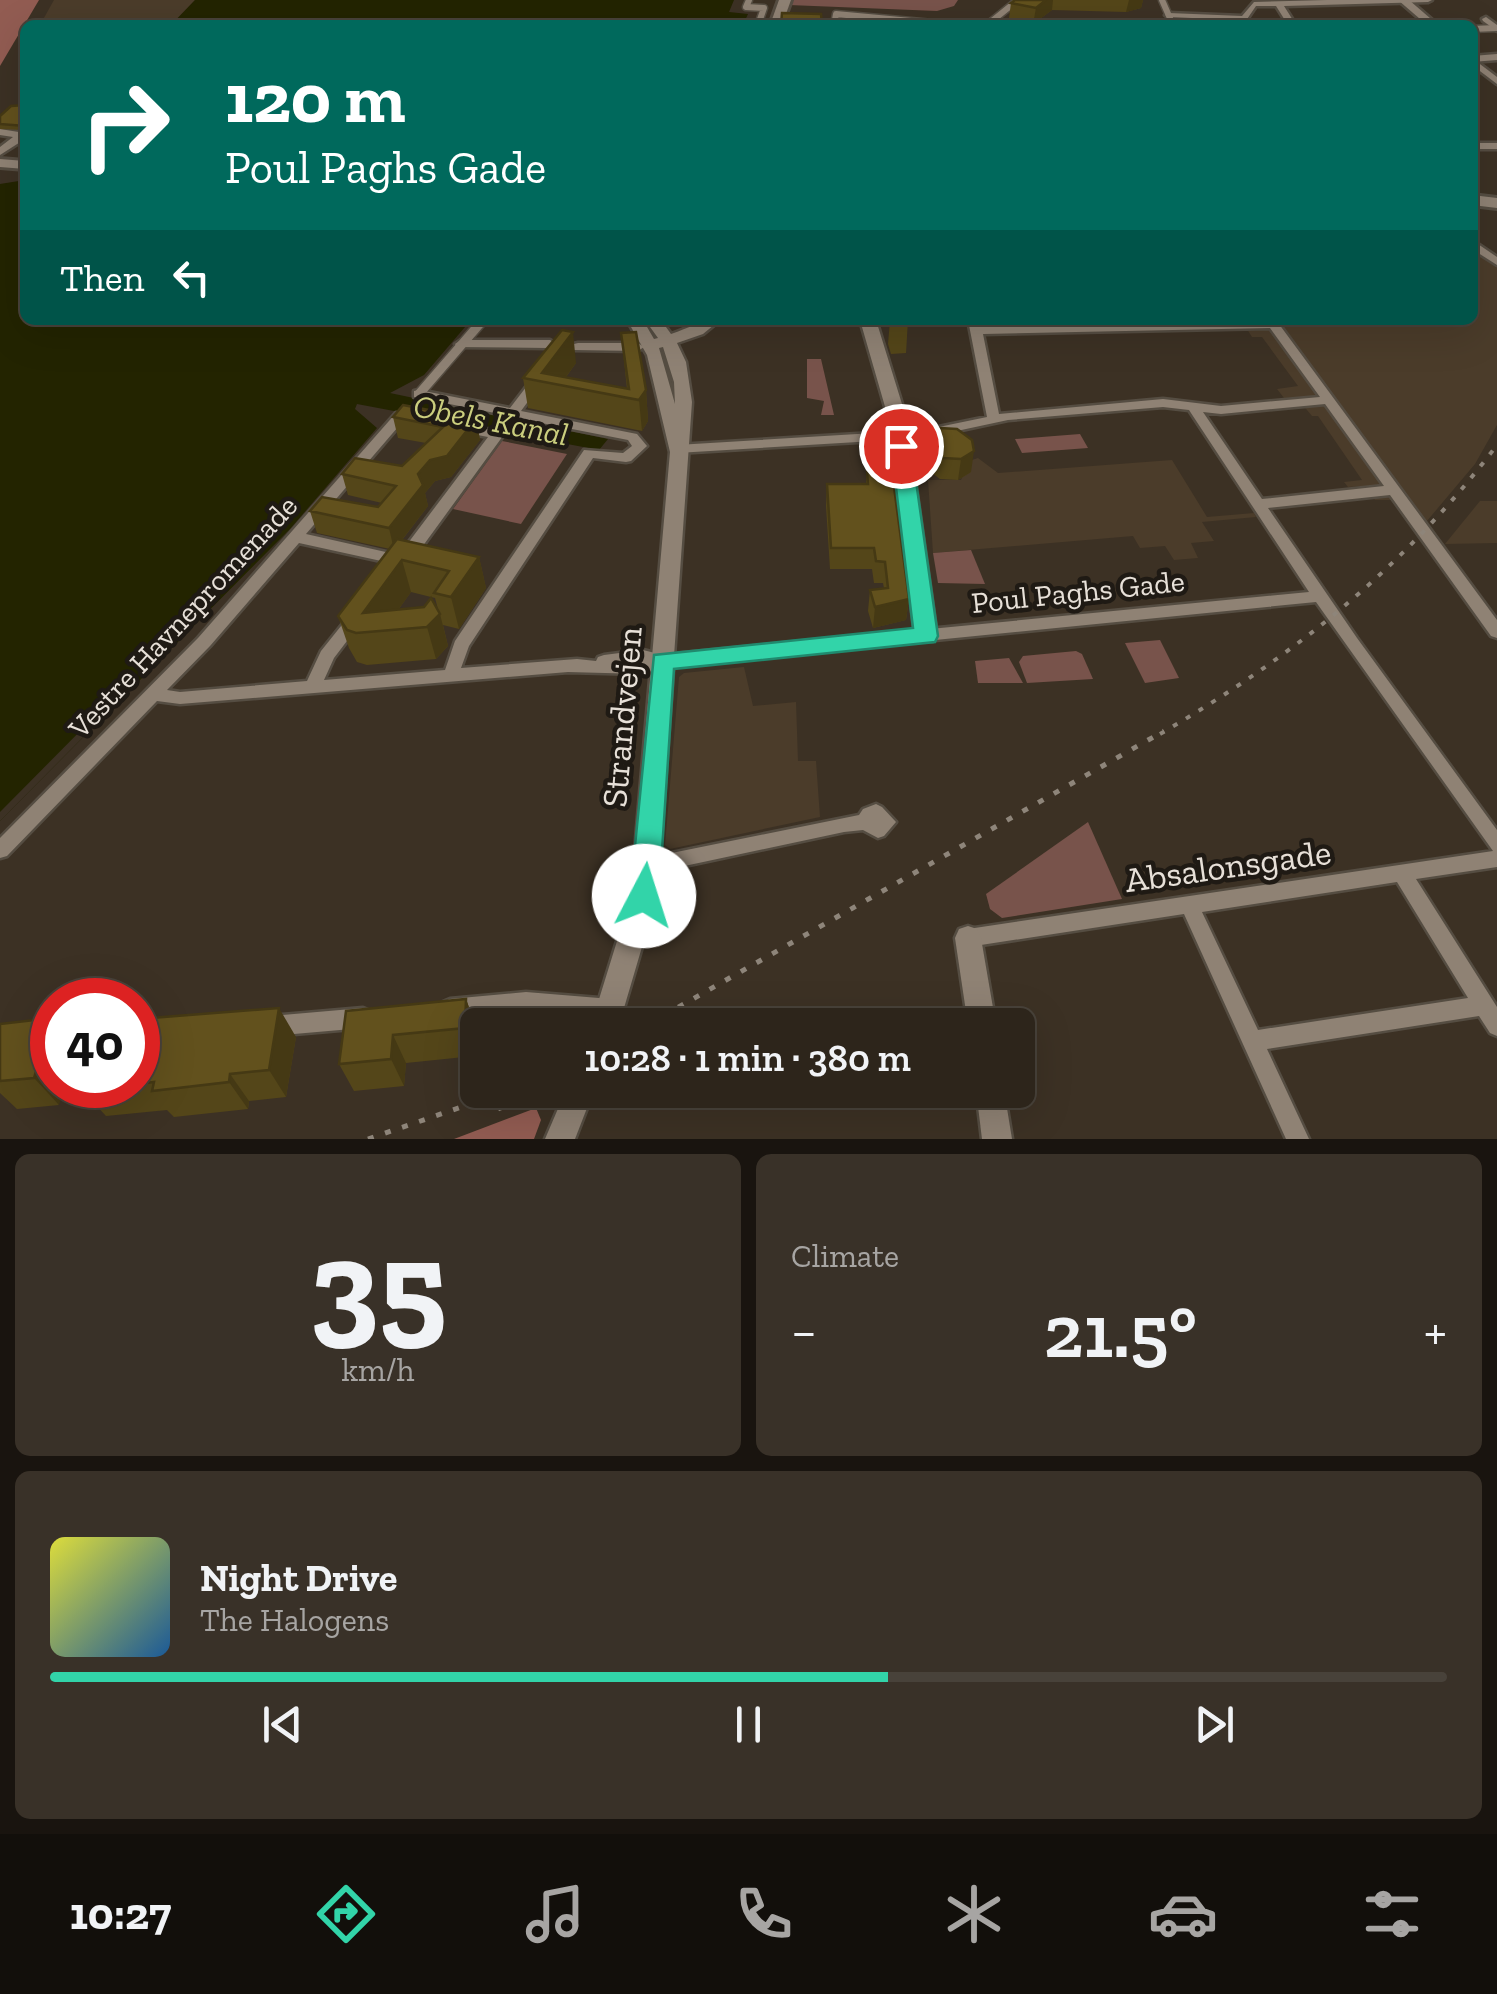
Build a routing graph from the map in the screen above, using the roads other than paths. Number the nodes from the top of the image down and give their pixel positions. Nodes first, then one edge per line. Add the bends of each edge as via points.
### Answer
1 (749, 0) edge
2 (1018, 0) edge
3 (1162, 0) edge
4 (1428, 0) edge
5 (1293, 1) edge
6 (1404, 1) edge
7 (1253, 2) edge
8 (1279, 4) junction
9 (1154, 17) dead end
10 (1497, 18) edge
11 (1171, 19) edge
12 (760, 20) edge
13 (835, 20) edge
14 (900, 20) edge
15 (993, 20) edge
16 (1289, 20) edge
17 (1427, 20) edge
18 (1497, 29) edge
19 (1478, 64) edge
20 (1497, 81) edge
21 (478, 325) edge
22 (685, 325) edge
23 (694, 325) edge
24 (869, 325) edge
25 (975, 325) edge
26 (1273, 325) edge
27 (657, 335) edge
28 (461, 344) junction
29 (550, 344) junction
30 (570, 350) junction
31 (546, 369) edge
32 (419, 394) joint
33 (1330, 400) junction
34 (1193, 407) junction
35 (512, 414) junction
36 (994, 418) junction
37 (420, 419) edge
38 (439, 423) edge
39 (498, 433) junction
40 (900, 436) junction
41 (678, 449) junction
42 (1393, 490) junction
43 (1257, 504) junction
44 (296, 537) junction
45 (411, 562) junction
46 (391, 575) edge
47 (1320, 596) junction
48 (368, 604) edge
49 (1497, 632) edge
50 (926, 636) junction
51 (663, 661) junction
52 (451, 675) junction
53 (312, 686) junction
54 (153, 694) junction
55 (865, 822) dead end
56 (1497, 845) edge
57 (0, 850) edge
58 (1497, 859) edge
59 (648, 866) junction
60 (1402, 873) junction
61 (1189, 905) junction
62 (968, 938) joint
63 (1484, 1005) junction
64 (467, 1008) edge
65 (559, 1008) edge
66 (611, 1008) edge
67 (979, 1008) edge
68 (460, 1009) edge
69 (428, 1012) edge
70 (389, 1015) edge
71 (1497, 1026) edge
72 (240, 1029) edge
73 (1252, 1041) junction
74 (573, 1108) edge
75 (993, 1108) edge
76 (560, 1139) edge
77 (997, 1139) edge
78 (1298, 1139) edge

1 - 12 street via 746,7 764,8
2 - 15 street
3 - 11 street
4 - 6 street
5 - 6 street
5 - 8 street
6 - 17 street
7 - 8 street
8 - 16 street
9 - 11 street
10 - 18 street via 1486,19
13 - 14 street via 836,14
19 - 20 street
21 - 28 street
22 - 27 street
23 - 27 street
24 - 40 street
25 - 36 street
26 - 33 street
27 - 30 street
27 - 41 street, Strandvejen
28 - 29 street
28 - 32 street
29 - 30 street via 550,350
29 - 30 street via 566,338
31 - 35 street
32 - 35 street
33 - 34 street
33 - 42 street
34 - 36 street via 1163,403
34 - 43 street
35 - 39 street
35 - 52 street via 632,437 638,450 618,458 589,453 494,581
36 - 40 street
37 - 44 street, Vestre Havnepromenade via 400,416
38 - 39 street
39 - 45 street
40 - 41 street
40 - 50 street
41 - 51 street, Strandvejen
42 - 43 street
42 - 49 street
43 - 47 street
44 - 45 street
44 - 54 street, Vestre Havnepromenade
45 - 46 street
47 - 50 street, Poul Paghs Gade
47 - 56 street
48 - 53 street
50 - 51 street, Poul Paghs Gade
51 - 52 street, Poul Paghs Gade via 642,668
51 - 59 street, Strandvejen
52 - 53 street, Poul Paghs Gade
53 - 54 street, Poul Paghs Gade via 180,698
54 - 57 street, Vestre Havnepromenade
55 - 59 street
58 - 60 street, Absalonsgade
59 - 66 street, Strandvejen
60 - 61 street, Absalonsgade
60 - 63 street
61 - 62 street, Absalonsgade
61 - 73 street
62 - 67 street
63 - 71 street
63 - 73 street
64 - 65 street via 526,1002
68 - 69 street
70 - 72 street
73 - 78 street
74 - 76 street
75 - 77 street

